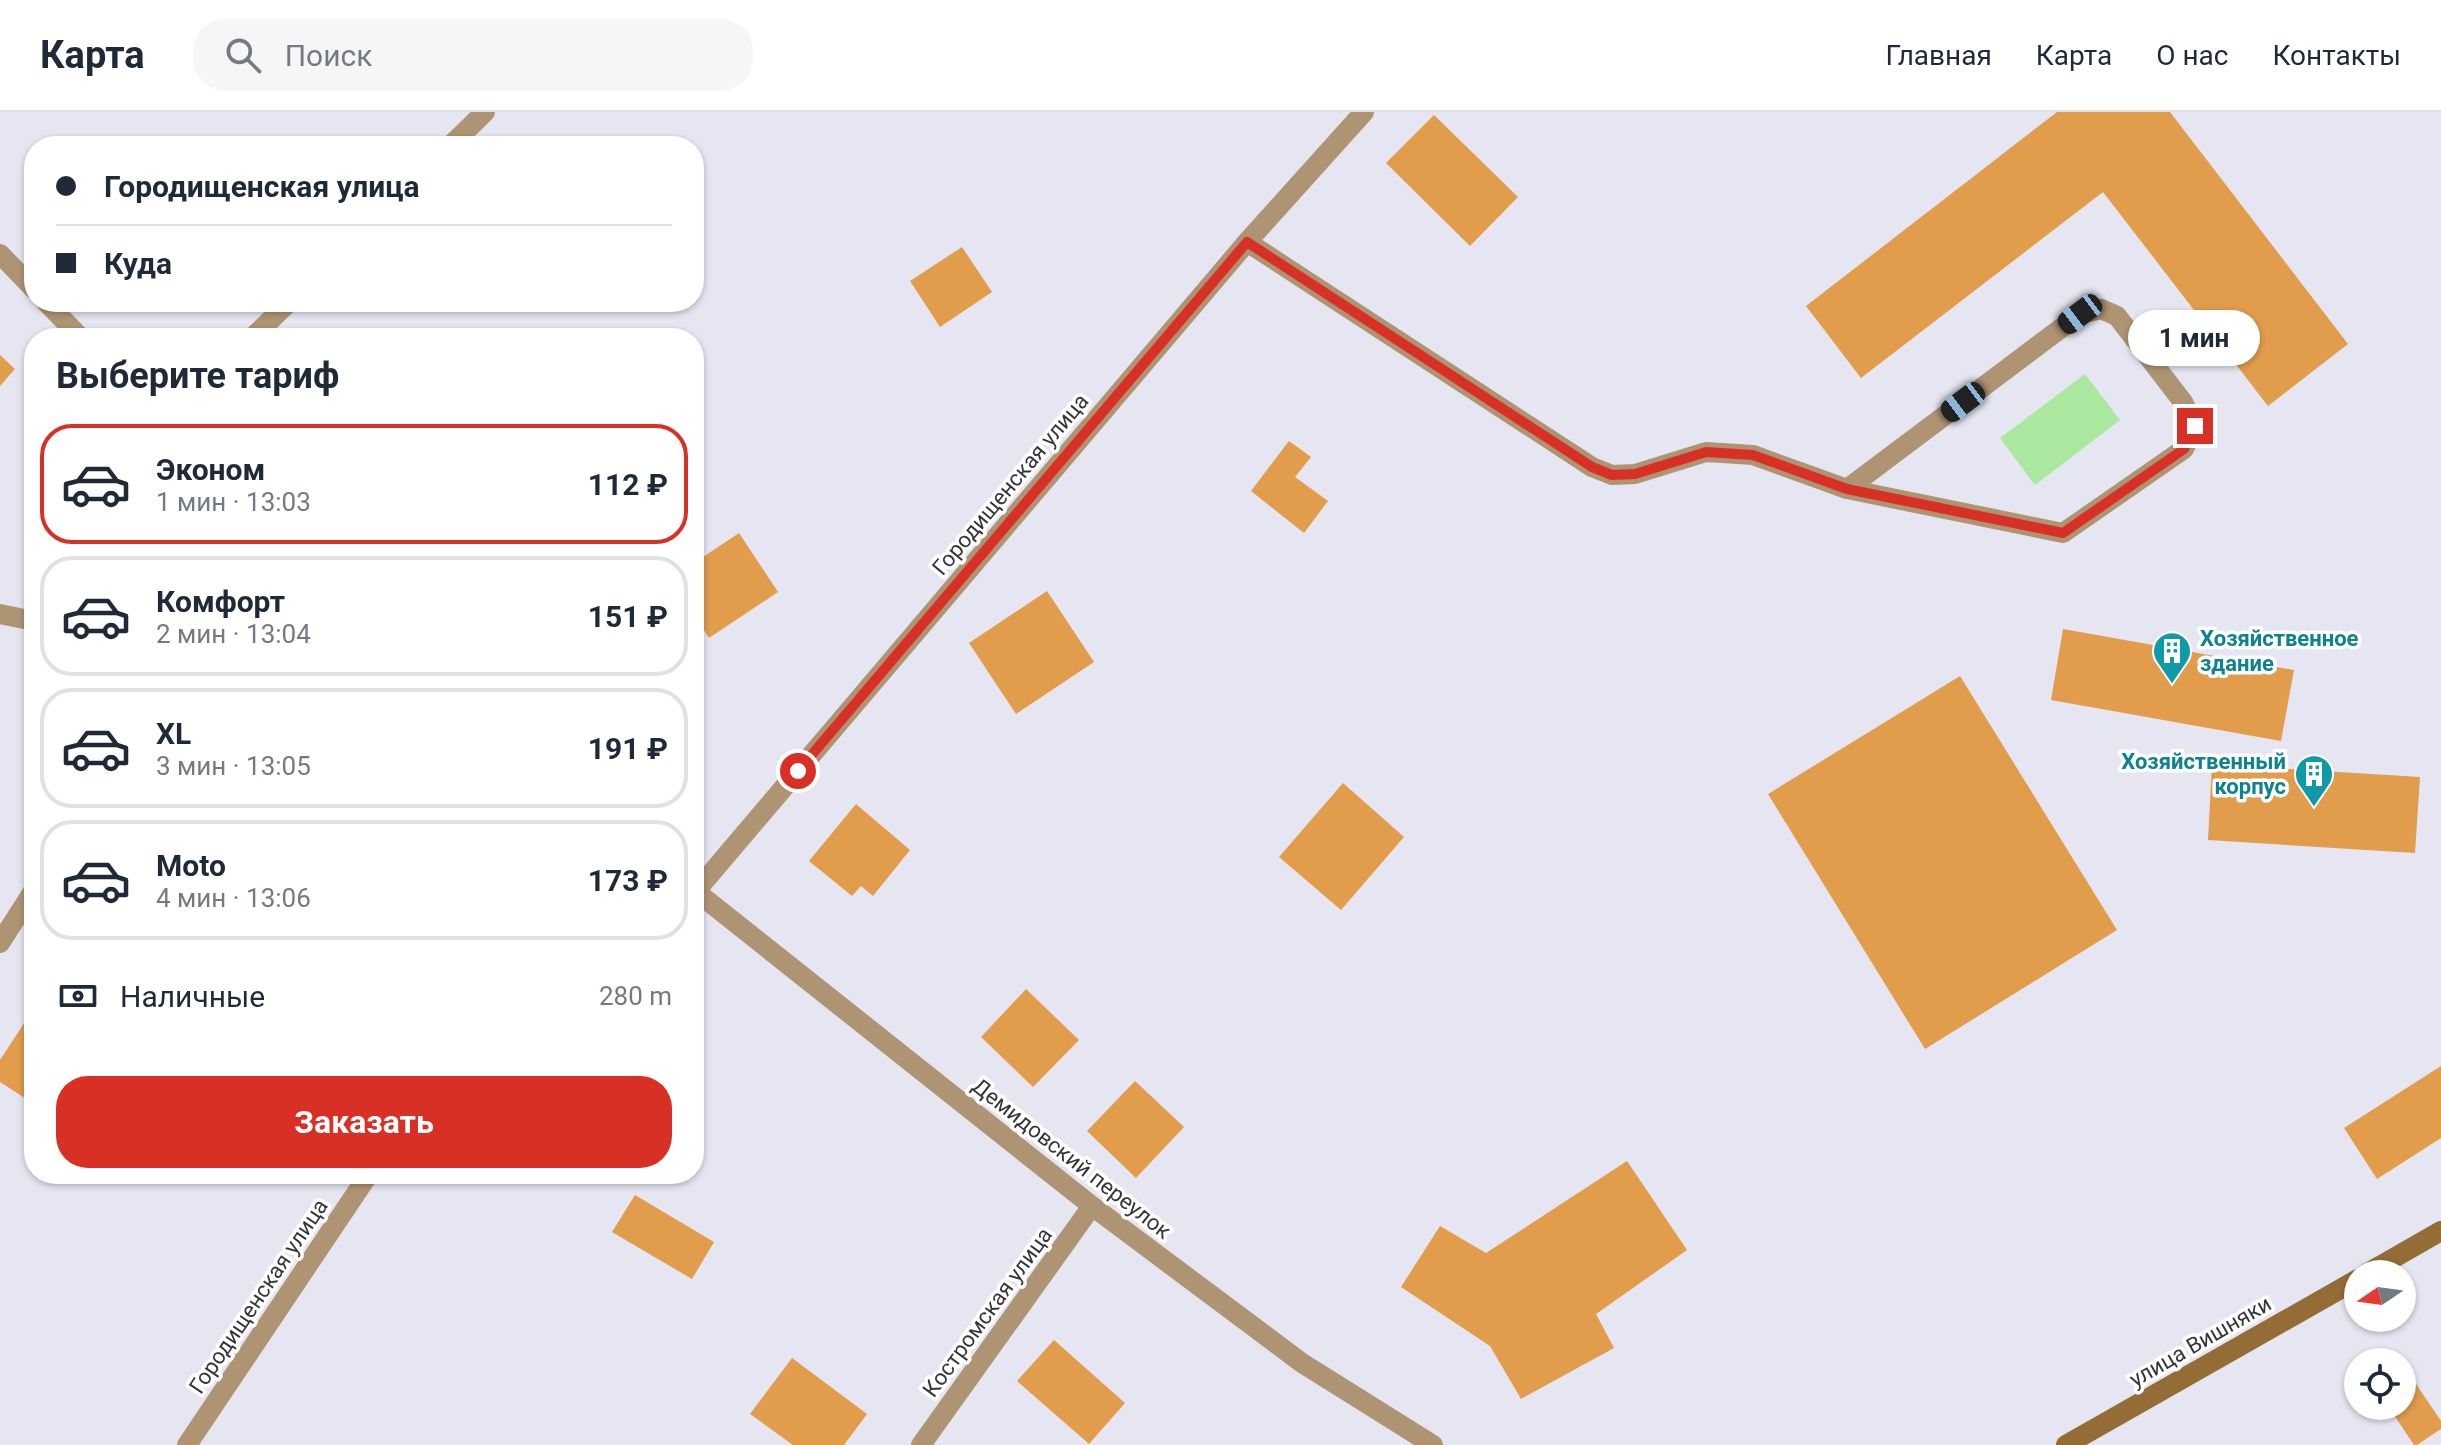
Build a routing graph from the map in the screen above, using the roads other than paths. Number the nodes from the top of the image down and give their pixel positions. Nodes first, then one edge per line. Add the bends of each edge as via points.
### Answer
1 (485, 112) edge
2 (1364, 112) edge
3 (460, 136) edge
4 (1247, 242) junction
5 (0, 254) edge
6 (24, 279) edge
7 (56, 312) edge
8 (279, 312) edge
9 (71, 328) edge
10 (262, 328) edge
11 (1847, 489) junction
12 (0, 614) edge
13 (24, 619) edge
14 (704, 879) edge
15 (704, 897) edge
16 (24, 906) edge
17 (0, 943) edge
18 (362, 1184) edge
19 (1092, 1206) junction
20 (2441, 1231) edge
21 (2390, 1260) edge
22 (2344, 1287) edge
23 (187, 1445) edge
24 (921, 1445) edge
25 (1433, 1445) edge
26 (2066, 1445) edge

1 - 3 street
2 - 4 street, Городищенская улица
4 - 11 street via 1592,467 1612,475 1635,474 1706,452 1753,455
4 - 14 street, Городищенская улица
5 - 6 street
7 - 9 street
8 - 10 street
11 - 11 street via 2063,533 2184,449 2195,426 2183,402 2117,316 2101,309 2080,314
12 - 13 street
15 - 19 street, Демидовский переулок
16 - 17 street
18 - 23 street, Городищенская улица
19 - 24 street, Костромская улица
19 - 25 street, Демидовский переулок via 1302,1363
20 - 21 street
22 - 26 street, улица Вишняки

